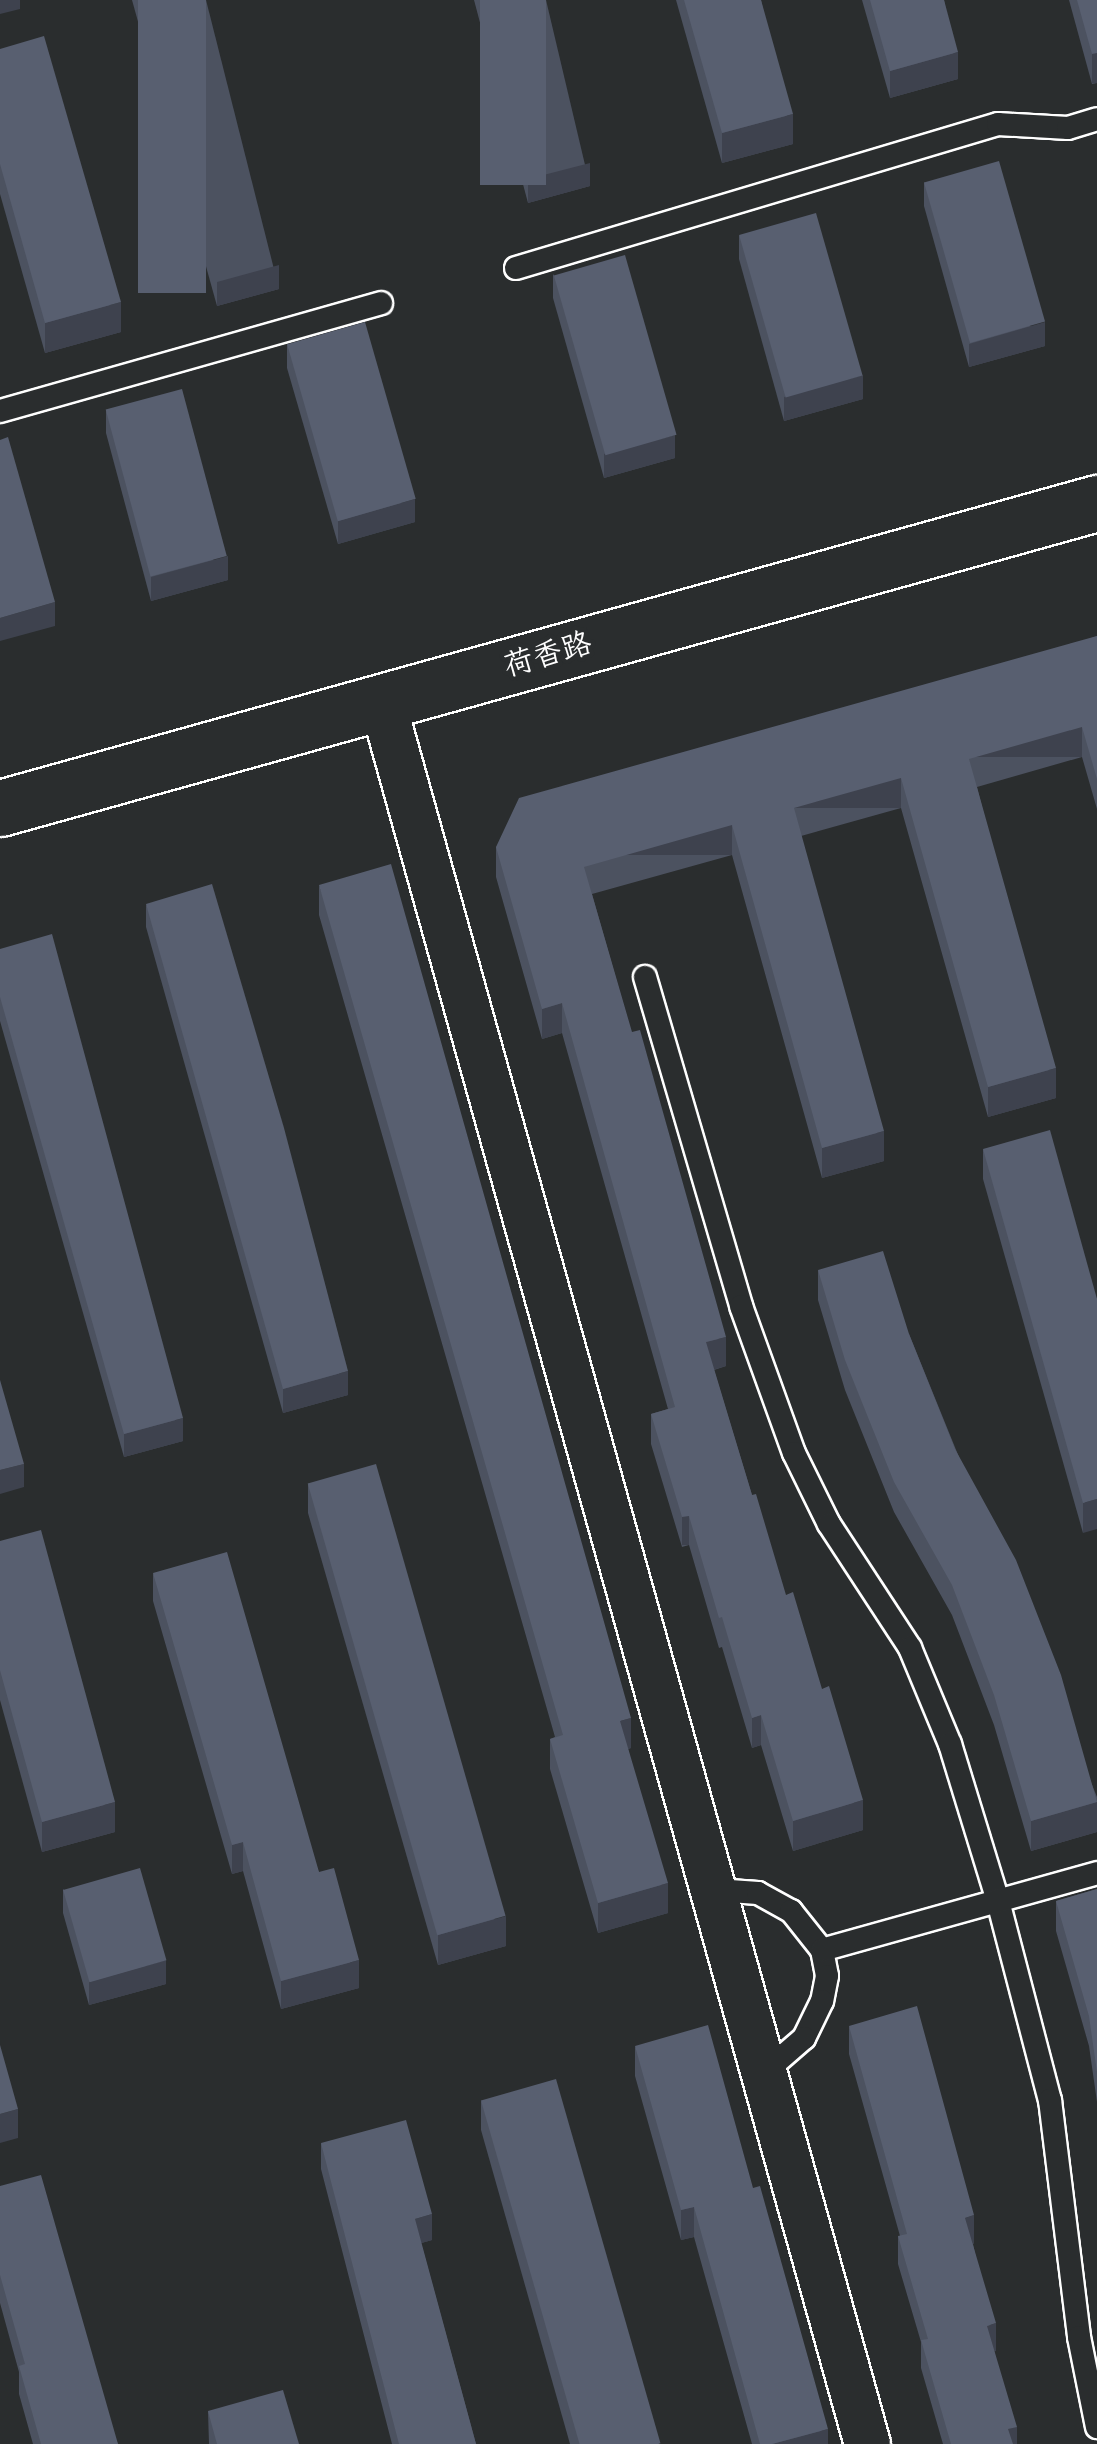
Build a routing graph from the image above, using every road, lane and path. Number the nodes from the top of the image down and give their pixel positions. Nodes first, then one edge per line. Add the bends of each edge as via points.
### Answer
1 (1097, 119) edge
2 (516, 268) dead end
3 (382, 304) dead end
4 (0, 411) edge
5 (1097, 504) edge
6 (382, 702) junction
7 (0, 808) edge
8 (644, 977) dead end
9 (1097, 1873) edge
10 (716, 1890) junction
11 (998, 1901) junction
12 (822, 1950) junction
13 (767, 2070) junction
14 (1097, 2427) edge
15 (867, 2444) edge

1 - 2 lane via 1068,128 998,124
3 - 4 lane
5 - 6 street, 荷香路
6 - 7 street, 荷香路
6 - 10 street
8 - 11 lane via 741,1306 794,1453 829,1524 910,1648 950,1744
9 - 11 lane
10 - 12 lane via 758,1893 791,1911
10 - 13 street
11 - 12 lane
11 - 14 lane via 1050,2100 1079,2337
12 - 13 lane via 822,2001 804,2038
13 - 15 street

